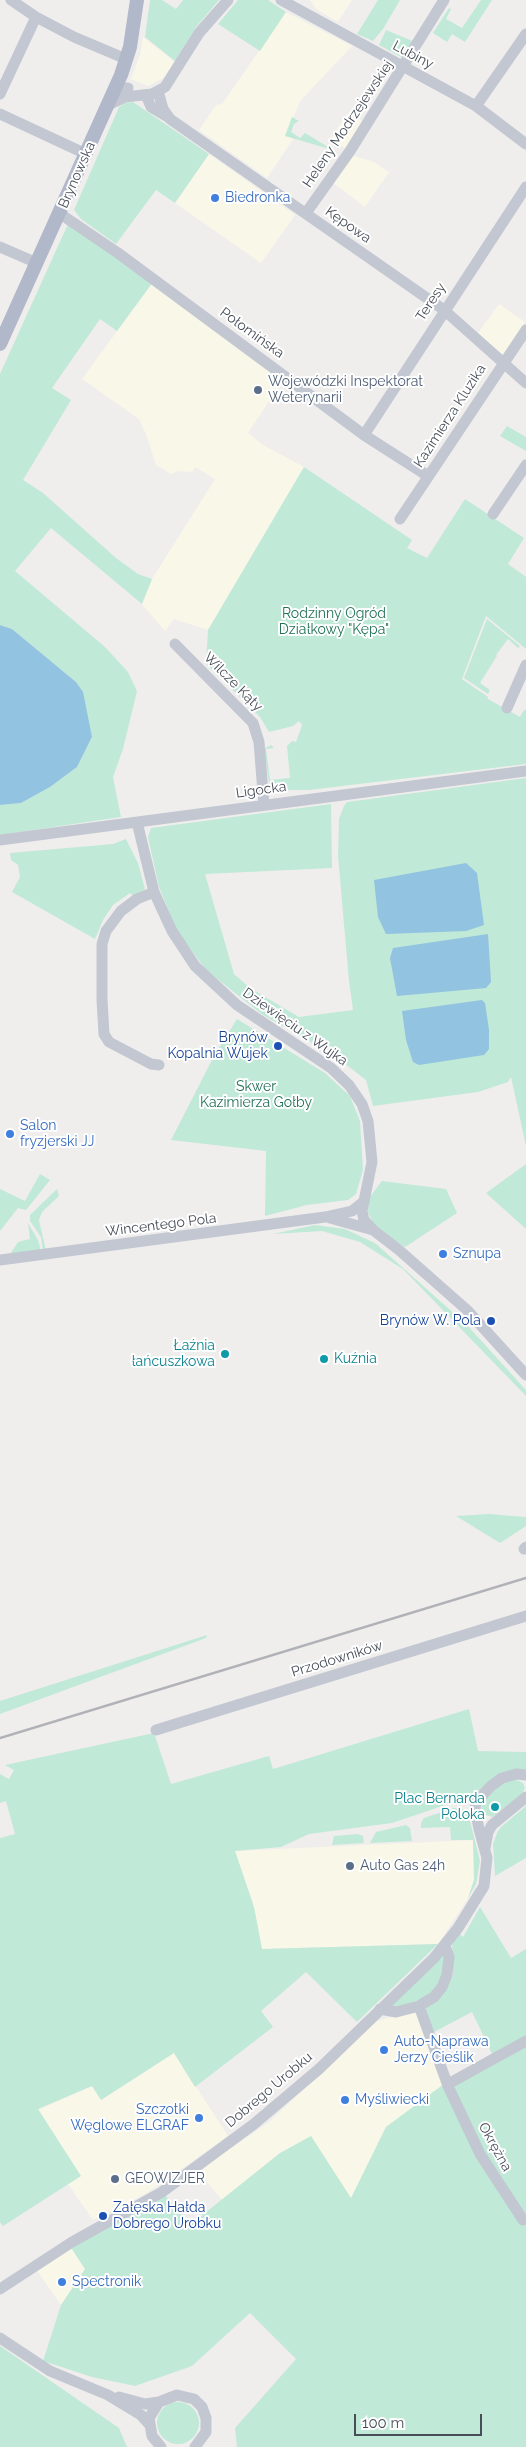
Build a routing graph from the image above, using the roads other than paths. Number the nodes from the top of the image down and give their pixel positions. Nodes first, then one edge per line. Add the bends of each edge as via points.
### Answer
1 (11, 0) edge
2 (137, 0) edge
3 (228, 0) edge
4 (281, 0) edge
5 (444, 0) edge
6 (36, 17) junction
7 (526, 34) edge
8 (126, 59) junction
9 (404, 67) junction
10 (122, 87) junction
11 (158, 91) junction
12 (0, 94) edge
13 (146, 95) junction
14 (476, 106) junction
15 (0, 114) edge
16 (170, 119) junction
17 (526, 144) edge
18 (86, 154) junction
19 (526, 187) edge
20 (60, 213) junction
21 (306, 214) junction
22 (0, 247) edge
23 (37, 263) junction
24 (444, 310) junction
25 (526, 330) edge
26 (0, 344) edge
27 (502, 362) junction
28 (526, 383) edge
29 (364, 435) junction
30 (526, 464) edge
31 (428, 476) junction
32 (493, 514) dead end
33 (400, 519) dead end
34 (175, 644) dead end
35 (526, 665) edge
36 (507, 708) dead end
37 (526, 771) edge
38 (264, 805) junction
39 (137, 822) junction
40 (0, 840) edge
41 (154, 892) junction
42 (159, 1066) dead end
43 (362, 1203) junction
44 (325, 1217) junction
45 (373, 1230) junction
46 (0, 1260) edge
47 (526, 1375) edge
48 (526, 1616) edge
49 (156, 1730) dead end
50 (521, 1774) edge
51 (526, 1782) edge
52 (526, 1797) edge
53 (476, 1815) junction
54 (499, 1818) junction
55 (485, 1850) junction
56 (445, 1946) junction
57 (418, 2006) junction
58 (380, 2009) junction
59 (526, 2041) edge
60 (448, 2084) junction
61 (523, 2220) dead end
62 (0, 2289) edge
63 (0, 2338) edge
64 (108, 2395) junction
65 (159, 2402) junction
66 (149, 2424) junction
67 (206, 2432) junction
68 (150, 2442) edge
69 (211, 2446) edge
70 (161, 2447) edge
71 (195, 2447) edge

1 - 6 street
2 - 8 main road, Brynowska
3 - 11 street via 199,33 170,82
4 - 9 street, Lubiny
5 - 9 street, Heleny Modrzejewskiej
6 - 8 street
6 - 12 street
7 - 14 street
8 - 10 main road, Brynowska
9 - 14 street, Lubiny
9 - 21 street, Heleny Modrzejewskiej
10 - 13 street
10 - 18 main road, Brynowska via 108,105
11 - 13 street
11 - 16 street
13 - 16 street, Kępowa via 151,107
14 - 17 street, Lubiny
15 - 18 street
16 - 21 street, Kępowa
18 - 20 main road, Brynowska
19 - 24 street, Teresy
20 - 23 main road, Brynowska
20 - 29 street, Połomińska
21 - 24 street, Kępowa
22 - 23 street
23 - 26 main road, Brynowska
24 - 27 street, Kępowa
24 - 29 street, Teresy
25 - 27 street, Kazimierza Kluzika
27 - 28 street, Kępowa
27 - 31 street, Kazimierza Kluzika
29 - 31 street, Połomińska
30 - 32 street
31 - 33 street, Kazimierza Kluzika
34 - 38 street, Wilcze Kąty via 253,723 259,742
35 - 36 street
37 - 38 street, Ligocka
38 - 39 street, Ligocka
39 - 40 street, Ligocka
39 - 41 street, Dziewięciu z Wujka
41 - 42 street via 121,911 106,931 102,944 102,1000 104,1034 109,1042
41 - 43 street, Dziewięciu z Wujka via 184,951 207,979 237,1005 331,1068 356,1094 368,1121 372,1162 371,1177
43 - 44 street, Wincentego Pola via 352,1211
43 - 45 street via 364,1220
44 - 45 street, Wincentego Pola
44 - 46 street, Wincentego Pola
45 - 47 street, Wincentego Pola via 453,1296
48 - 49 street, Przodowników
50 - 51 street
50 - 53 street via 502,1778 481,1796
52 - 54 street, Dobrego Urobku
53 - 54 street via 488,1820
53 - 55 street, Dobrego Urobku
54 - 55 street, Dobrego Urobku via 488,1832
55 - 56 street, Dobrego Urobku via 487,1870 484,1886
56 - 57 street via 449,1957 446,1980 434,1997
56 - 58 street, Dobrego Urobku
57 - 58 street via 396,2012
57 - 60 street, Okrężna
58 - 62 street, Dobrego Urobku via 273,2109 181,2179 72,2242
59 - 60 street
60 - 61 street, Okrężna via 480,2154
63 - 64 street via 50,2371
64 - 65 street via 145,2404
64 - 66 street via 141,2415
65 - 66 street via 151,2412
65 - 67 street via 177,2394 194,2399 206,2418
66 - 68 street
67 - 69 street
67 - 71 street
68 - 70 street

